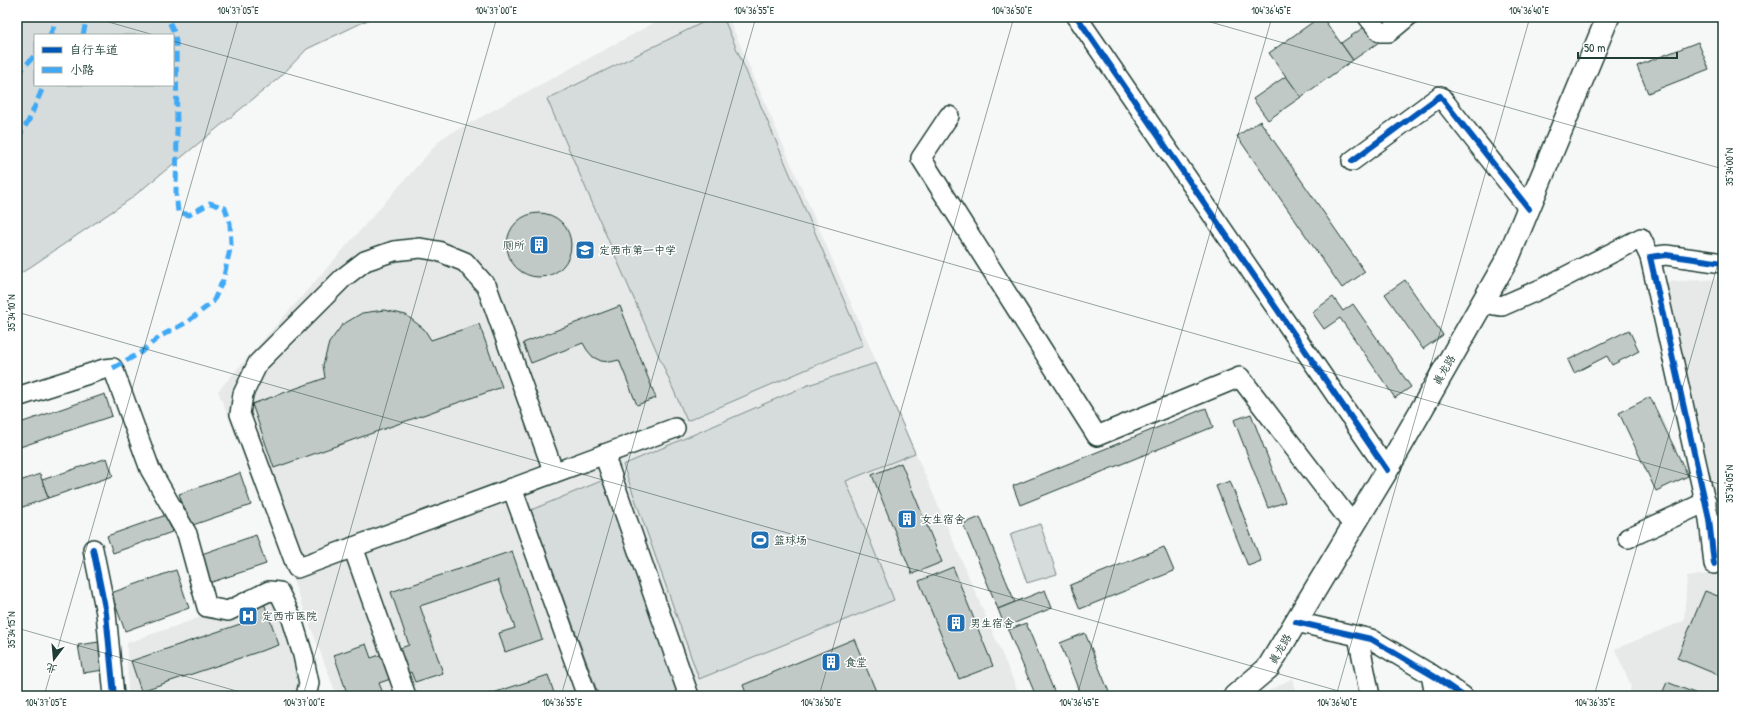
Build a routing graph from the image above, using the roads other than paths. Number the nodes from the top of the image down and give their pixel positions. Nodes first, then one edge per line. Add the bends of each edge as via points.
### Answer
1 (1077, 17) edge
2 (1368, 17) edge
3 (1407, 17) edge
4 (1608, 17) edge
5 (949, 116) dead end
6 (1352, 161) dead end
7 (1529, 209) junction
8 (1650, 257) junction
9 (1723, 263) edge
10 (1482, 303) junction
11 (17, 397) edge
12 (675, 428) dead end
13 (604, 454) junction
14 (1387, 470) junction
15 (554, 472) junction
16 (512, 488) junction
17 (1706, 502) junction
18 (1353, 525) junction
19 (1628, 538) dead end
20 (353, 547) junction
21 (93, 549) dead end
22 (1714, 564) dead end
23 (1296, 622) junction
24 (1358, 636) junction
25 (1431, 674) junction
26 (114, 696) edge
27 (306, 696) edge
28 (406, 696) edge
29 (587, 696) edge
30 (689, 696) edge
31 (1234, 696) edge
32 (1370, 696) edge
33 (1435, 696) edge
34 (1463, 696) edge

1 - 14 street
2 - 3 street via 1380,32 1389,32
4 - 7 main road, 真龙路
5 - 18 street via 921,158 1096,436 1240,377
6 - 7 street via 1440,96
7 - 10 main road, 真龙路 via 1508,258
8 - 9 street via 1666,255
8 - 10 street via 1641,238 1502,306
8 - 17 street
10 - 14 main road, 真龙路
11 - 27 street via 113,368 150,469 187,534 207,607 228,611 269,591 279,592 292,619 303,655 309,683
12 - 13 street
13 - 15 street
13 - 30 street
14 - 18 main road, 真龙路
15 - 16 street
15 - 20 street via 487,287 465,262 438,251 420,248 394,251 365,261 343,278 258,364 243,394 240,414 296,568
16 - 20 street
16 - 29 street
17 - 19 street
17 - 22 street
18 - 23 main road, 真龙路
20 - 28 street
21 - 26 street via 106,613
23 - 24 street
23 - 31 main road, 真龙路 via 1268,668
24 - 25 street via 1370,639
24 - 32 street
25 - 33 street
25 - 34 street

